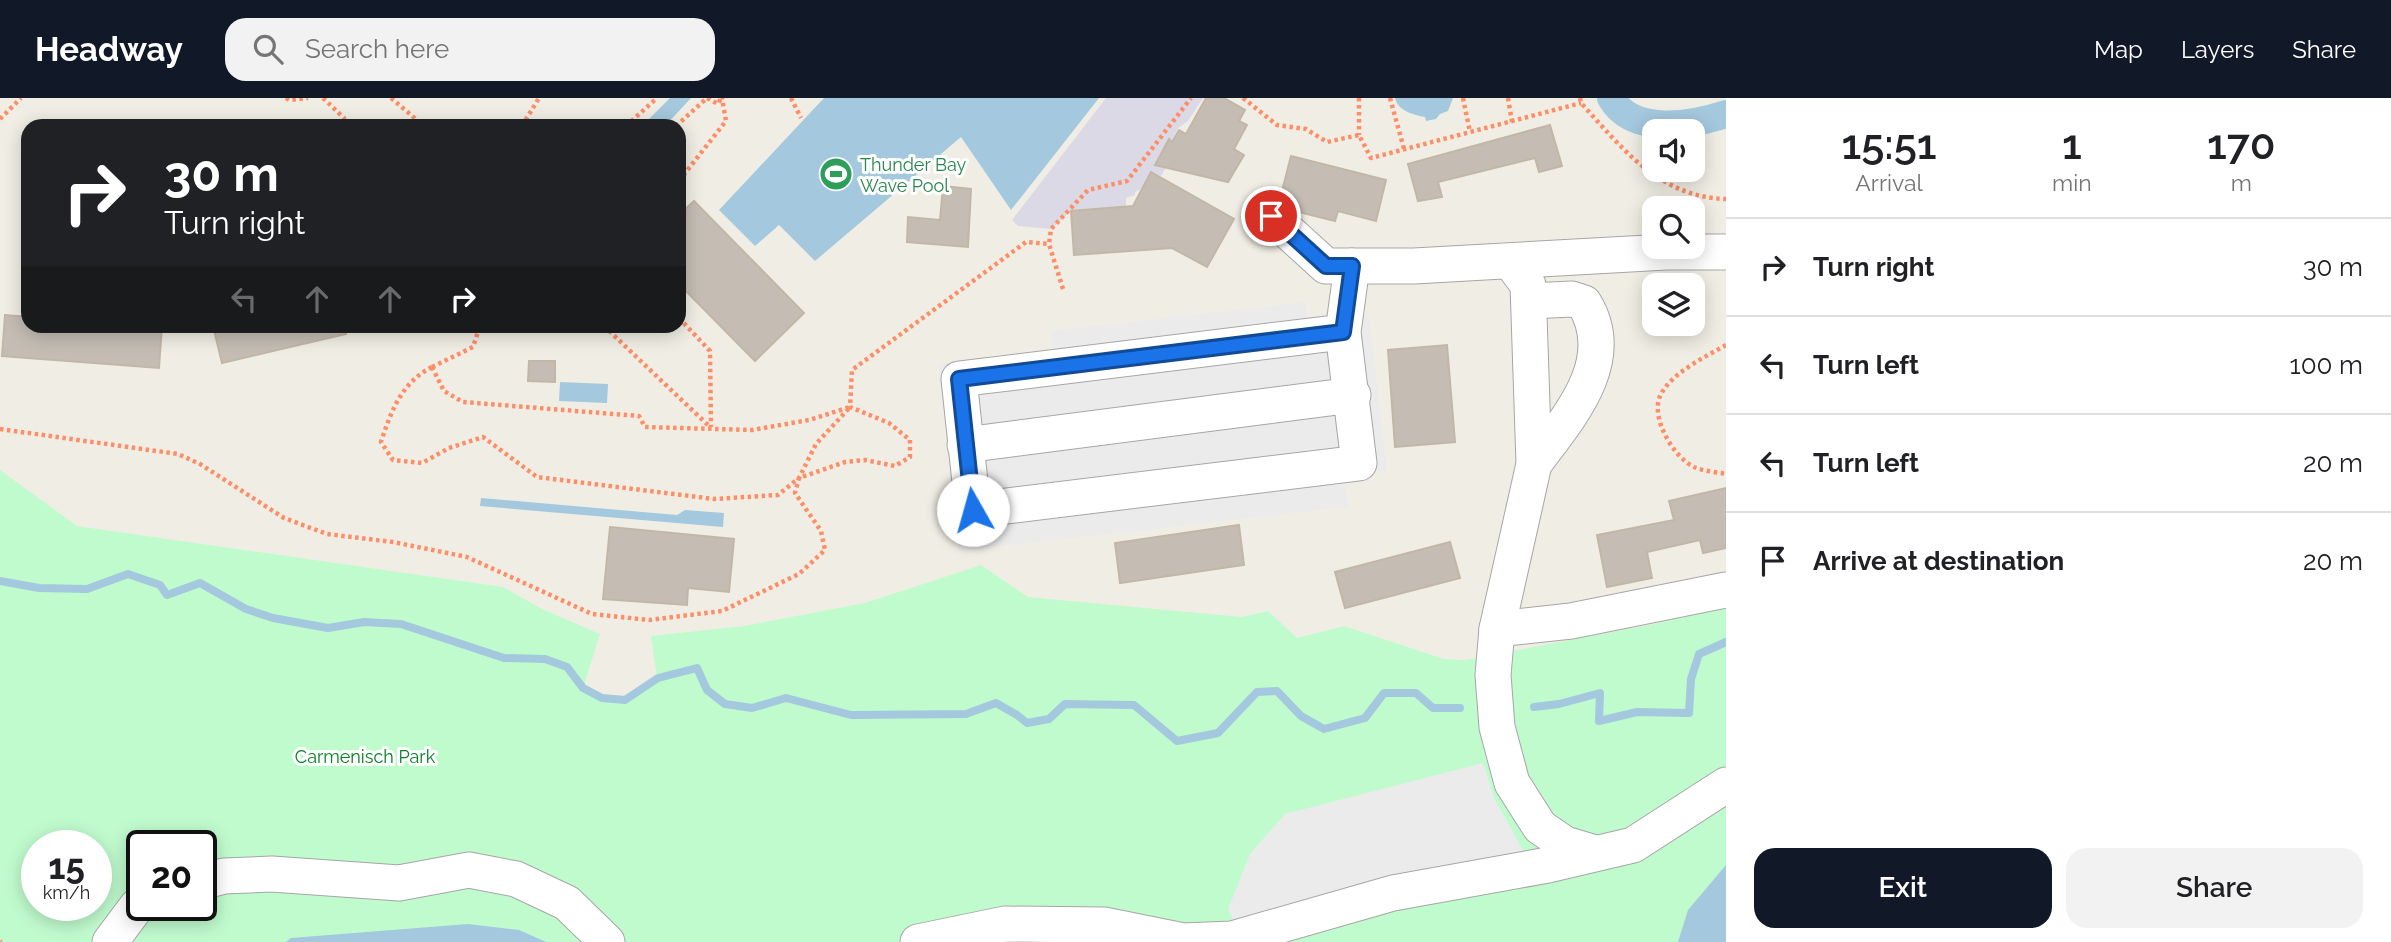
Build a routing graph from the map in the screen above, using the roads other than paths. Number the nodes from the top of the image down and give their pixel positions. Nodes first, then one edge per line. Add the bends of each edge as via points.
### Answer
1 (1271, 216) dead end
2 (1726, 252) edge
3 (1511, 262) junction
4 (1352, 266) junction
5 (1529, 301) junction
6 (1343, 332) junction
7 (1353, 395) junction
8 (965, 445) junction
9 (1534, 464) junction
10 (1726, 590) edge
11 (1497, 629) junction
12 (1726, 785) edge
13 (1595, 853) junction
14 (217, 878) edge
15 (126, 921) edge
16 (110, 942) edge
17 (607, 942) edge
18 (918, 942) edge

1 - 4 lane via 1326,266
2 - 3 lane
3 - 4 lane
3 - 5 lane via 1528,285
4 - 6 lane
5 - 9 lane
5 - 9 lane via 1572,299 1584,303 1597,334 1588,385
6 - 7 lane
6 - 8 lane via 959,379
7 - 8 lane
7 - 8 lane via 1359,463 973,510
9 - 11 lane
10 - 11 lane via 1579,620
11 - 13 lane via 1493,675 1497,727 1512,783 1540,827 1565,844
12 - 13 lane via 1633,845
13 - 18 lane via 1393,893 1232,939 1183,941 1104,925 1004,924
14 - 17 lane via 272,874 399,883 470,870 516,879 567,904
15 - 16 lane

